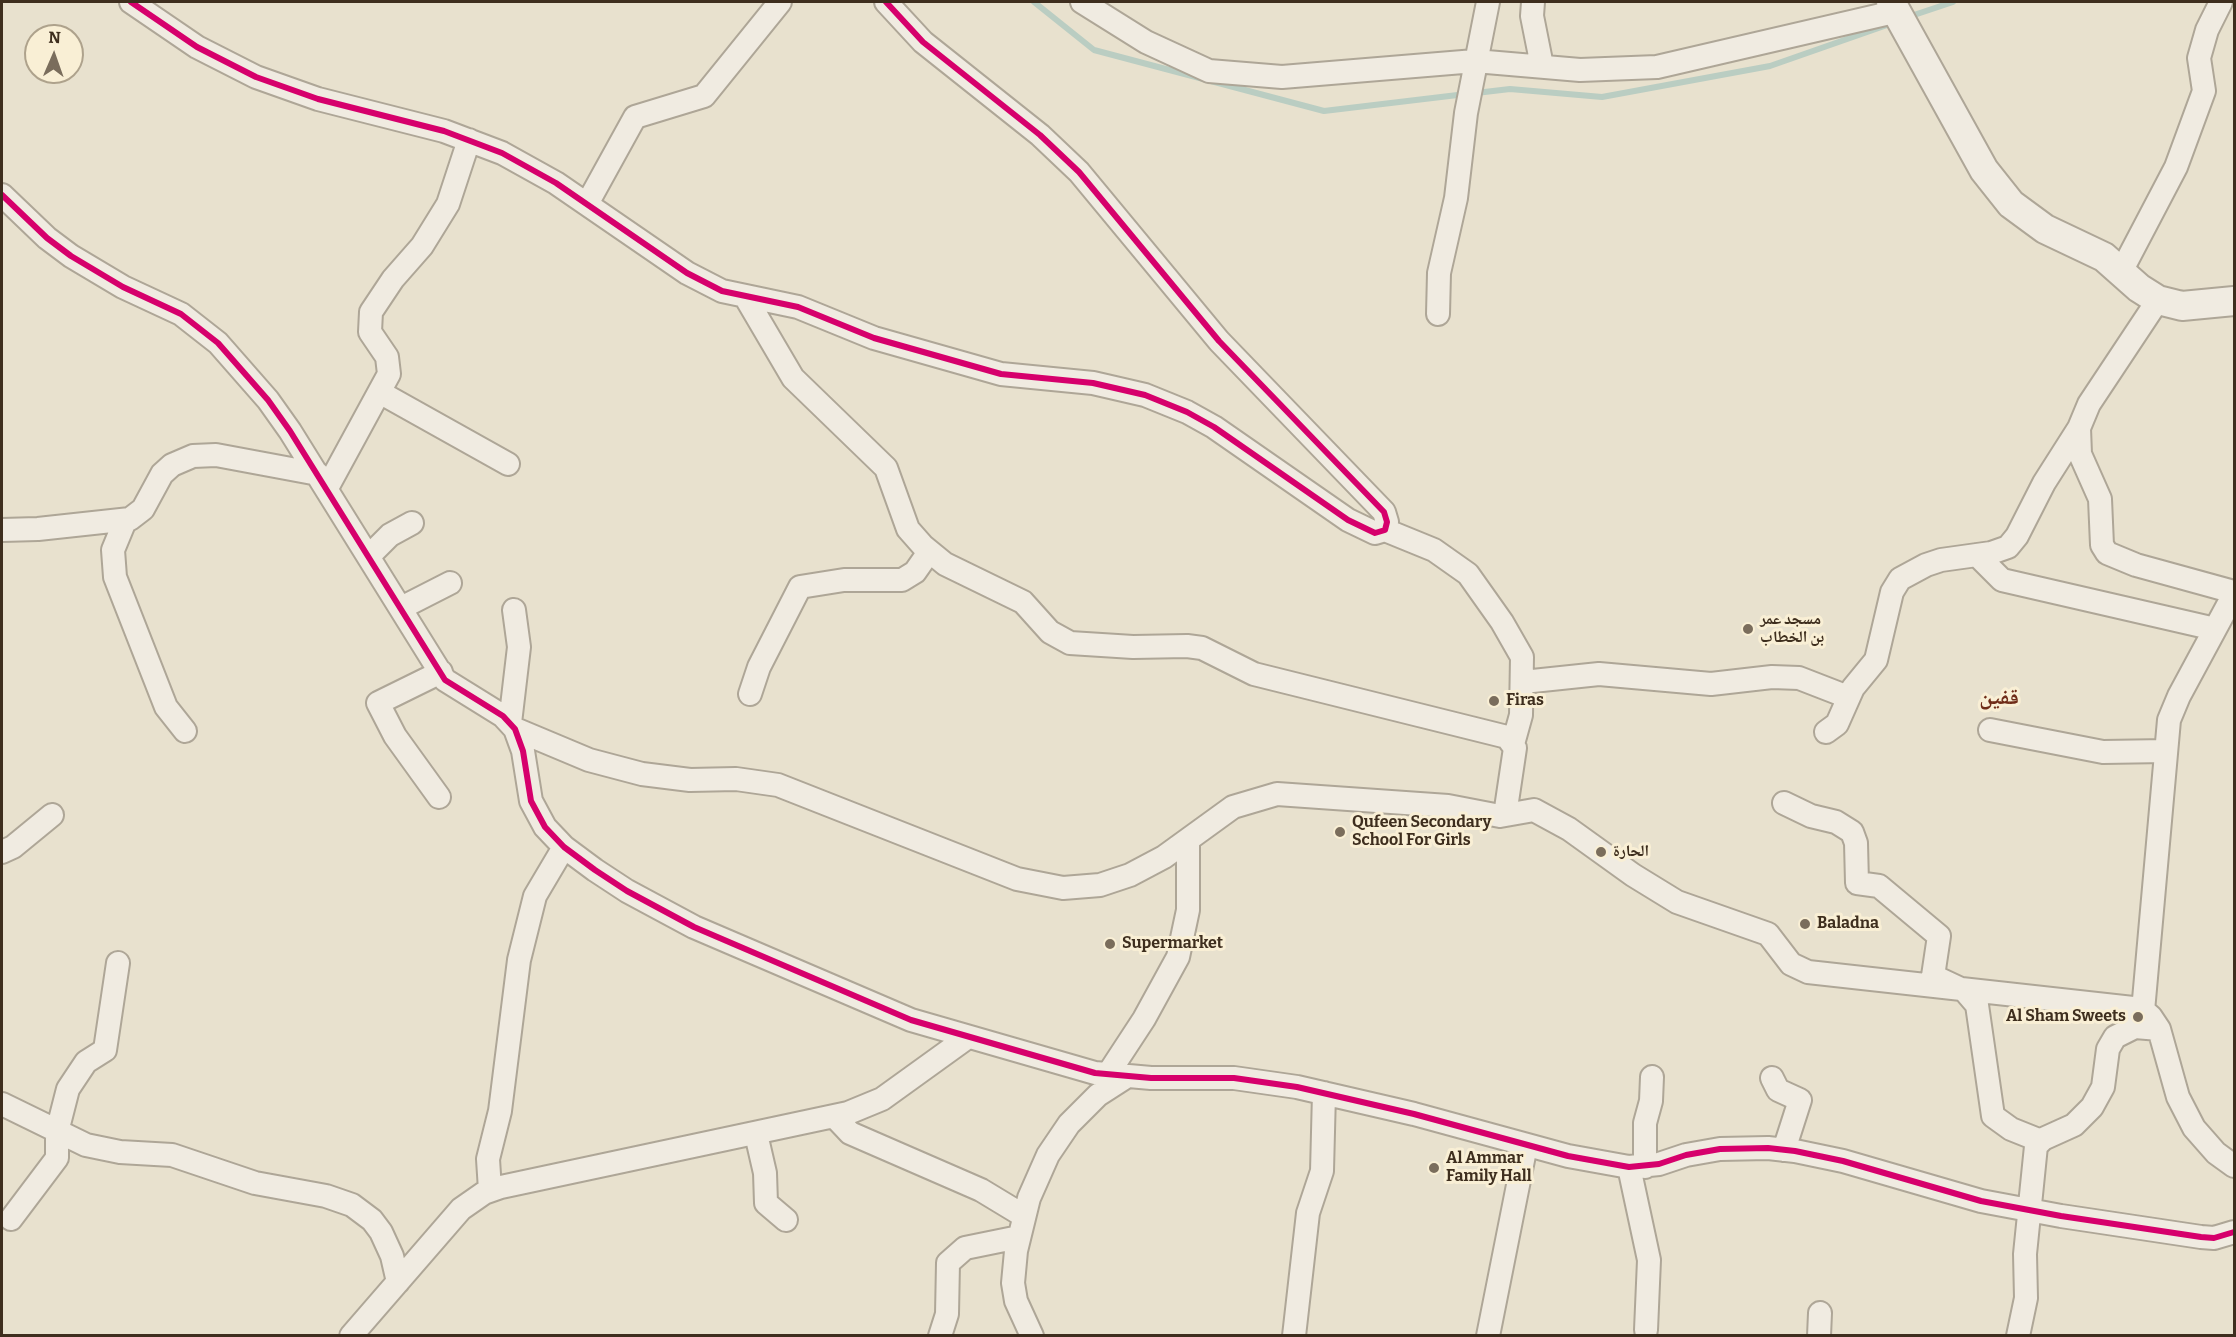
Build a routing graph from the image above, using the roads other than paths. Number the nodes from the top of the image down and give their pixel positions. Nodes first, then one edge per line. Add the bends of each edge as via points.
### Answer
1 (131, 2) edge
2 (780, 2) edge
3 (886, 2) edge
4 (1082, 2) edge
5 (1488, 2) edge
6 (1533, 2) edge
7 (2221, 2) edge
8 (1896, 14) edge
9 (1475, 61) junction
10 (1542, 66) junction
11 (469, 140) junction
12 (2, 195) edge
13 (587, 204) junction
14 (2122, 270) junction
15 (746, 298) junction
16 (2158, 300) junction
17 (2235, 302) edge
18 (1438, 314) dead end
19 (381, 393) junction
20 (2079, 428) junction
21 (508, 464) dead end
22 (322, 481) junction
23 (125, 521) junction
24 (412, 523) dead end
25 (2, 530) edge
26 (1385, 530) junction
27 (929, 552) junction
28 (1977, 555) junction
29 (369, 556) junction
30 (450, 583) dead end
31 (2235, 593) edge
32 (401, 608) junction
33 (514, 610) dead end
34 (2215, 629) junction
35 (441, 672) junction
36 (1523, 682) junction
37 (750, 694) dead end
38 (1848, 697) junction
39 (512, 726) junction
40 (1990, 730) dead end
41 (185, 731) dead end
42 (1826, 732) dead end
43 (1513, 744) junction
44 (2166, 751) junction
45 (439, 797) dead end
46 (1784, 802) dead end
47 (52, 815) dead end
48 (1505, 815) junction
49 (1188, 842) junction
50 (564, 847) junction
51 (2, 852) edge
52 (117, 963) dead end
53 (1965, 991) junction
54 (2143, 1011) junction
55 (2159, 1029) junction
56 (968, 1037) junction
57 (1117, 1076) junction
58 (1652, 1077) dead end
59 (1772, 1078) dead end
60 (1324, 1093) junction
61 (2, 1104) edge
62 (834, 1116) junction
63 (57, 1132) junction
64 (756, 1134) junction
65 (2040, 1141) junction
66 (1526, 1145) junction
67 (1784, 1150) junction
68 (2235, 1166) edge
69 (1637, 1167) junction
70 (490, 1190) junction
71 (2028, 1210) junction
72 (11, 1218) dead end
73 (786, 1220) dead end
74 (1022, 1226) junction
75 (2235, 1232) edge
76 (398, 1282) junction
77 (1646, 1330) dead end
78 (351, 1335) edge
79 (940, 1335) edge
80 (1032, 1335) edge
81 (1294, 1335) edge
82 (1488, 1335) edge
83 (2018, 1335) edge

1 - 11 street via 197,47 256,77 318,99
2 - 13 street via 704,96 635,117
3 - 26 street via 923,42 1040,135 1079,172 1219,341 1384,512
4 - 9 street via 1146,42 1209,71 1282,77
5 - 9 street
6 - 10 street
7 - 14 street via 2199,58 2204,91 2176,167
8 - 10 street via 1657,67 1580,70
8 - 14 street via 2002,195 2037,224 2094,251
9 - 10 street
9 - 18 street via 1456,198 1439,273
11 - 13 street via 529,167
11 - 19 street via 448,204 428,238 382,293 370,315 371,337 390,365
12 - 22 street via 71,256 123,287 181,314 213,338 268,400
13 - 15 street via 687,273
14 - 16 street
15 - 26 street via 798,307 874,338 1001,375 1093,383 1145,395 1214,427 1348,520 1375,533
15 - 27 street via 793,378 886,468 901,516
16 - 17 street via 2181,306
16 - 20 street via 2089,404
19 - 21 street
19 - 22 street
20 - 28 street via 2044,483 2015,540 2000,551
20 - 31 street via 2080,454 2100,499 2105,551 2136,565
22 - 23 street via 216,455 193,456 162,474 143,509
22 - 29 street
23 - 25 street
23 - 41 street via 113,550 115,577 166,707
24 - 29 street via 390,535
26 - 36 street via 1434,550 1468,574 1522,657
27 - 37 street via 915,572 902,580 844,580 800,587 759,667
27 - 43 street via 961,573 1023,602 1050,632 1070,643 1202,648 1254,674 1505,736
28 - 34 street via 2002,580
28 - 38 street via 1926,565 1900,579 1891,596 1879,653
29 - 32 street
30 - 32 street
31 - 34 street
32 - 35 street
33 - 39 street via 519,647
34 - 44 street via 2174,706
35 - 39 street via 447,681
35 - 45 street via 378,703 395,736
36 - 38 street via 1599,674 1711,684 1799,678
36 - 43 street via 1521,715
38 - 42 street via 1840,721
39 - 49 street via 589,760 642,774 778,785 1007,876 1044,886 1082,887 1119,880
39 - 50 street via 521,740 531,801 544,827
40 - 44 street via 2103,752
43 - 48 street
44 - 54 street
46 - 53 street via 1852,832 1857,883 1879,886 1938,936 1933,975
47 - 51 street
48 - 49 street via 1448,806 1277,794 1233,807
48 - 53 street via 1525,809 1540,812 1677,902 1768,934 1799,969
49 - 57 street via 1188,910 1178,957
50 - 56 street via 627,891 694,927 911,1020
50 - 70 street via 535,896 519,960 500,1111 488,1159
52 - 63 street via 105,1050 86,1062 68,1089
53 - 54 street via 2136,1007
53 - 65 street via 1977,1005 1994,1116 2011,1129
54 - 55 street
55 - 65 street via 2135,1027 2115,1036 2108,1049 2103,1087 2092,1107 2074,1125
55 - 68 street via 2185,1113 2204,1141
56 - 57 street via 1068,1067
56 - 62 street via 879,1101
57 - 60 street via 1234,1078
57 - 74 street via 1057,1140 1038,1176
58 - 69 street
59 - 67 street via 1778,1090 1800,1100
60 - 66 street
60 - 81 street via 1322,1171 1308,1213
61 - 63 street
62 - 64 street
62 - 74 street via 850,1133 981,1190
63 - 72 street via 57,1158
63 - 76 street via 103,1150 172,1155 255,1183 326,1196 352,1205 381,1232
64 - 70 street
64 - 73 street via 765,1173 766,1203
65 - 71 street via 2034,1153
66 - 69 street
66 - 82 street
67 - 69 street via 1720,1149
67 - 71 street via 1823,1156 1940,1191
69 - 77 street via 1648,1260
70 - 76 street via 461,1209
71 - 75 street via 2201,1238
71 - 83 street via 2026,1298
74 - 79 street via 965,1248 948,1263 947,1314
74 - 80 street via 1013,1283 1016,1301
76 - 78 street

